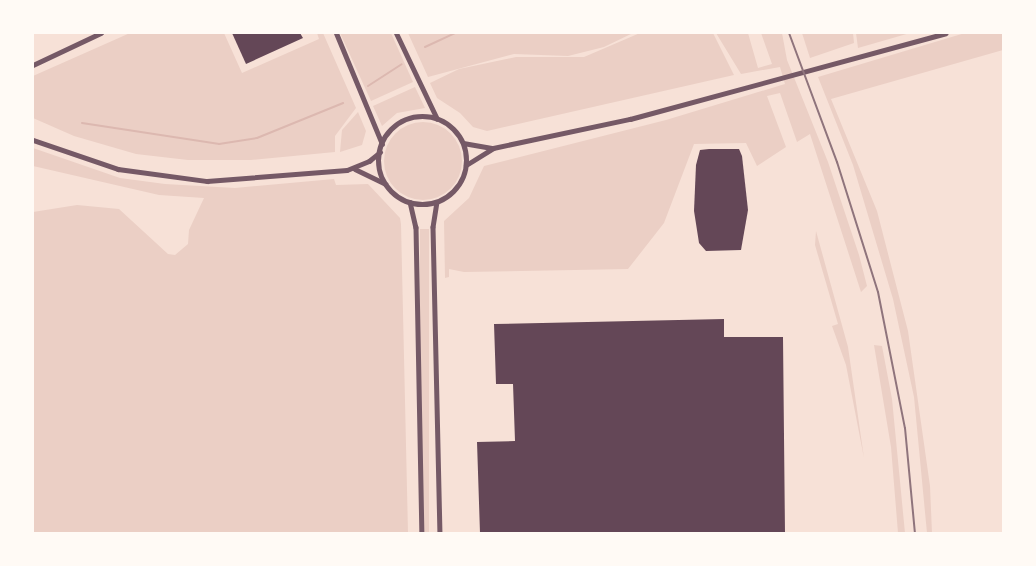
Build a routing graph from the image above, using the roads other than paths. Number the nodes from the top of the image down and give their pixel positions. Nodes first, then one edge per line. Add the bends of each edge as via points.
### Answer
1 (101, 33) edge
2 (336, 33) edge
3 (396, 33) edge
4 (946, 33) edge
5 (91, 35) edge
6 (33, 65) edge
7 (436, 119) junction
8 (33, 140) edge
9 (463, 143) junction
10 (382, 144) junction
11 (493, 148) junction
12 (380, 152) junction
13 (466, 165) junction
14 (355, 169) junction
15 (386, 184) junction
16 (437, 201) junction
17 (410, 202) junction
18 (422, 533) edge
19 (440, 533) edge

1 - 5 street
2 - 10 street
3 - 7 street
4 - 11 street via 620,121
5 - 6 street
7 - 9 street via 447,124
7 - 10 street via 404,120
8 - 14 street via 93,163 177,179 243,179
9 - 11 street
9 - 13 street
10 - 12 street
11 - 13 street
12 - 14 street
12 - 15 street
13 - 16 street via 459,184
14 - 15 street
15 - 17 street
16 - 17 street
16 - 19 street via 433,215
17 - 18 street via 416,227

